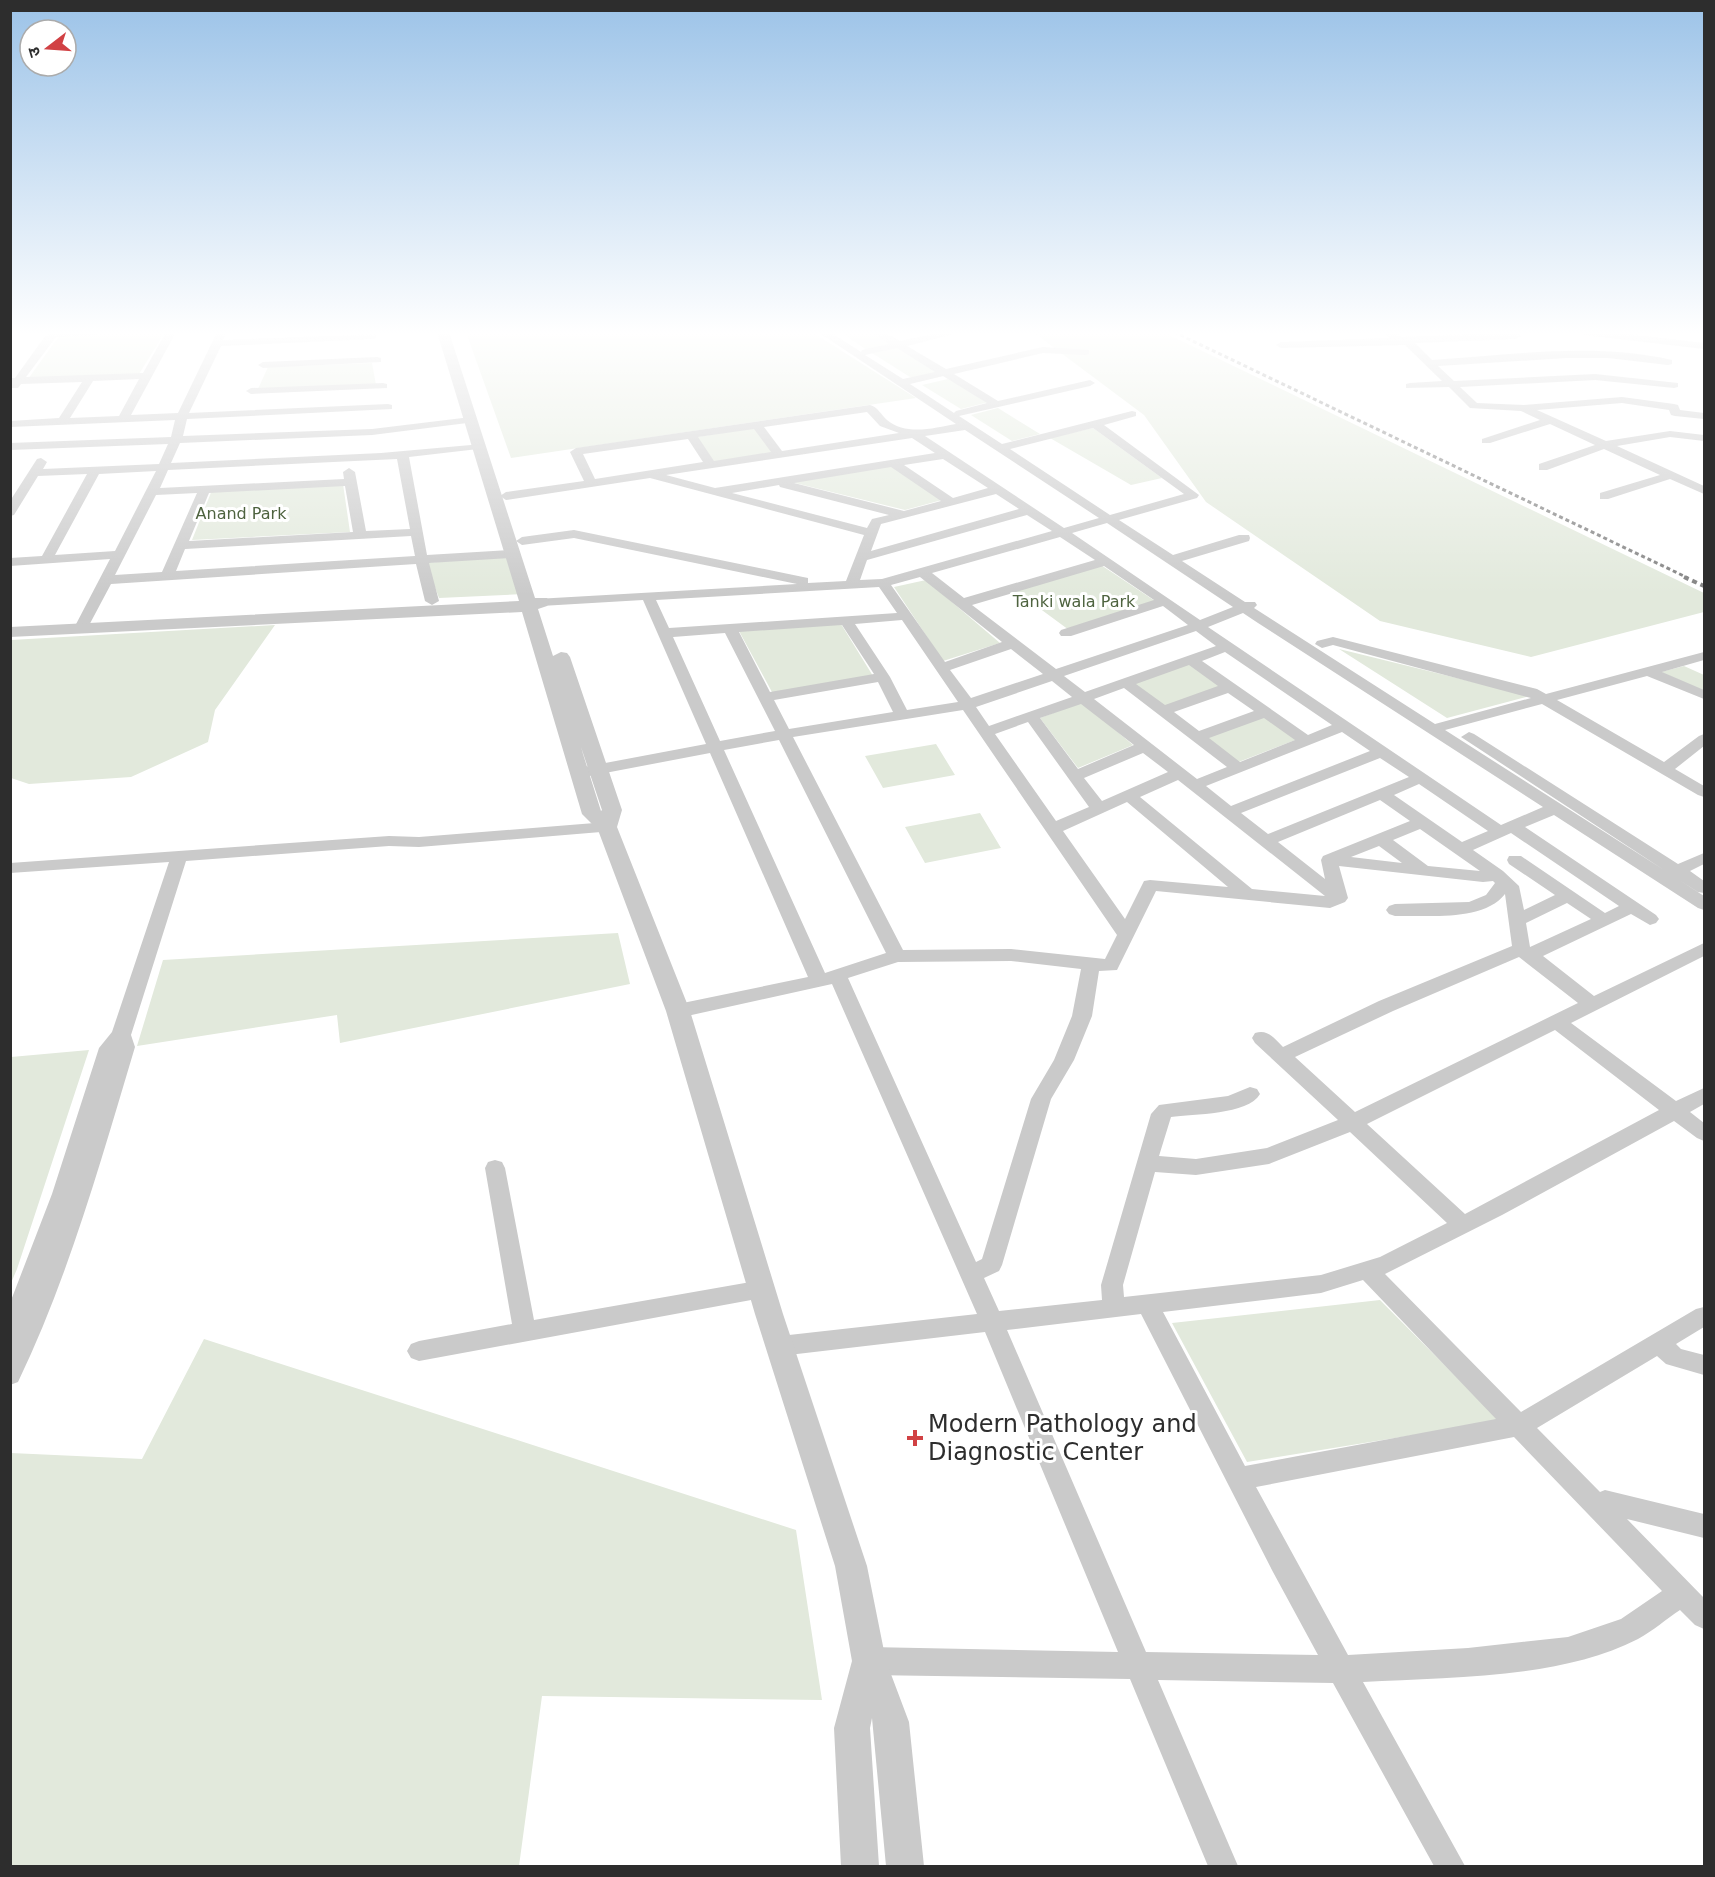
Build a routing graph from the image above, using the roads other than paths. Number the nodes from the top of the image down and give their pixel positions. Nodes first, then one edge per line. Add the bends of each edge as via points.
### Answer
1 (111, 420) edge
2 (181, 420) edge
3 (391, 420) edge
4 (471, 420) joint
5 (481, 420) edge
6 (793, 420) edge
7 (880, 420) edge
8 (958, 420) edge
9 (970, 420) edge
10 (1111, 420) edge
11 (1552, 420) joint
12 (62, 422) joint
13 (10, 424) edge
14 (1095, 424) junction
15 (757, 425) junction
16 (967, 426) junction
17 (394, 430) junction
18 (914, 434) junction
19 (691, 435) junction
20 (1704, 438) edge
21 (176, 440) junction
22 (1486, 441) dead end
23 (50, 445) junction
24 (478, 446) junction
25 (1607, 446) junction
26 (10, 447) edge
27 (1006, 447) junction
28 (402, 454) junction
29 (779, 455) junction
30 (945, 455) junction
31 (347, 458) junction
32 (893, 463) junction
33 (711, 465) junction
34 (163, 467) junction
35 (1543, 467) dead end
36 (95, 470) junction
37 (35, 473) junction
38 (648, 475) junction
39 (1671, 475) junction
40 (350, 482) junction
41 (777, 482) junction
42 (591, 483) junction
43 (205, 489) junction
44 (996, 490) junction
45 (1704, 490) edge
46 (152, 492) junction
47 (714, 492) junction
48 (506, 496) junction
49 (1604, 496) dead end
50 (951, 502) junction
51 (1027, 511) junction
52 (10, 512) edge
53 (904, 514) junction
54 (1116, 518) junction
55 (418, 532) junction
56 (871, 533) junction
57 (1064, 533) junction
58 (360, 535) junction
59 (1244, 538) dead end
60 (181, 545) junction
61 (516, 547) junction
62 (119, 555) junction
63 (861, 558) junction
64 (1178, 558) junction
65 (46, 560) junction
66 (422, 561) junction
67 (1106, 561) junction
68 (10, 562) edge
69 (923, 573) junction
70 (167, 576) junction
71 (105, 579) junction
72 (883, 583) junction
73 (851, 585) junction
74 (825, 586) junction
75 (648, 597) junction
76 (432, 601) junction
77 (1165, 601) junction
78 (533, 602) junction
79 (962, 603) junction
80 (1251, 605) junction
81 (906, 616) junction
82 (846, 620) junction
83 (10, 624) edge
84 (83, 624) junction
85 (1200, 625) junction
86 (730, 628) junction
87 (10, 632) edge
88 (664, 633) junction
89 (1066, 633) dead end
90 (1013, 643) junction
91 (1322, 644) junction
92 (1227, 647) junction
93 (1704, 656) edge
94 (1191, 660) junction
95 (1685, 662) junction
96 (942, 668) junction
97 (1648, 671) junction
98 (1704, 671) edge
99 (1054, 675) junction
100 (883, 677) junction
101 (1126, 683) junction
102 (1230, 687) junction
103 (1704, 696) edge
104 (765, 697) junction
105 (1084, 698) junction
106 (1546, 699) junction
107 (966, 705) junction
108 (1163, 711) junction
109 (1266, 712) junction
110 (903, 716) junction
111 (1031, 716) junction
112 (1449, 725) junction
113 (1344, 726) junction
114 (1433, 729) junction
115 (986, 732) junction
116 (784, 734) junction
117 (1198, 737) junction
118 (1704, 739) edge
119 (1306, 741) junction
120 (1145, 746) junction
121 (714, 747) junction
122 (1382, 752) junction
123 (1238, 768) junction
124 (597, 769) junction
125 (1665, 769) junction
126 (579, 773) junction
127 (1180, 773) junction
128 (1075, 776) junction
129 (1421, 778) junction
130 (1195, 785) junction
131 (1704, 792) edge
132 (1382, 794) junction
133 (1129, 796) junction
134 (1555, 808) junction
135 (1099, 809) junction
136 (1230, 812) junction
137 (1422, 822) junction
138 (607, 827) junction
139 (1053, 829) junction
140 (1506, 829) junction
141 (1380, 839) junction
142 (1266, 841) junction
143 (1543, 847) junction
144 (1461, 849) junction
145 (1704, 858) edge
146 (178, 860) junction
147 (1329, 860) junction
148 (1515, 860) junction
149 (10, 868) edge
150 (1424, 870) junction
151 (1305, 871) junction
152 (1670, 874) junction
153 (10, 875) edge
154 (1498, 876) junction
155 (1704, 888) edge
156 (1246, 894) junction
157 (1568, 896) junction
158 (1339, 898) junction
159 (1704, 904) edge
160 (1632, 907) junction
161 (1395, 910) dead end
162 (1650, 919) dead end
163 (1517, 920) junction
164 (1605, 921) junction
165 (1126, 934) junction
166 (1704, 948) edge
167 (1526, 952) junction
168 (897, 956) junction
169 (1091, 964) junction
170 (828, 978) junction
171 (1592, 1004) junction
172 (678, 1011) junction
173 (1557, 1022) junction
174 (121, 1035) junction
175 (1262, 1038) dead end
176 (1281, 1056) junction
177 (1250, 1095) dead end
178 (1704, 1095) edge
179 (1675, 1111) junction
180 (1353, 1122) junction
181 (1704, 1133) edge
182 (1147, 1163) junction
183 (495, 1168) dead end
184 (1463, 1225) junction
185 (1367, 1270) junction
186 (971, 1274) junction
187 (762, 1289) junction
188 (1147, 1303) junction
189 (1114, 1307) junction
190 (1704, 1316) edge
191 (992, 1321) junction
192 (525, 1332) junction
193 (10, 1334) edge
194 (1660, 1343) junction
195 (780, 1346) junction
196 (419, 1351) dead end
197 (1704, 1365) edge
198 (10, 1375) edge
199 (1520, 1425) junction
200 (1238, 1479) junction
201 (1599, 1507) junction
202 (1704, 1526) edge
203 (1683, 1592) junction
204 (1704, 1616) edge
205 (868, 1661) junction
206 (1138, 1665) junction
207 (1341, 1669) junction
208 (860, 1866) edge
209 (905, 1866) edge
210 (1222, 1866) edge
211 (1450, 1866) edge

1 - 12 street
2 - 21 street
3 - 17 street
4 - 17 street
4 - 24 street
5 - 48 street
6 - 15 street
7 - 18 street
8 - 16 street
9 - 27 street
10 - 14 street
11 - 22 street
11 - 25 street
12 - 13 street
14 - 27 street
14 - 54 street via 1193,495
15 - 19 street
15 - 29 street
16 - 18 street
16 - 27 street
17 - 21 street
18 - 29 street
18 - 30 street
19 - 33 street
19 - 42 street via 576,452
20 - 25 street via 1670,434
21 - 23 street
21 - 34 street
23 - 26 street
23 - 37 street
24 - 28 street
24 - 61 street
25 - 35 street
25 - 39 street
27 - 54 street
28 - 31 street
28 - 55 street
29 - 33 street
30 - 32 street
30 - 44 street
31 - 34 street
31 - 40 street
32 - 41 street
32 - 50 street
33 - 38 street
34 - 36 street
34 - 46 street
36 - 37 street
36 - 65 street
37 - 52 street
38 - 42 street
38 - 47 street
39 - 45 street
39 - 49 street
40 - 43 street
40 - 58 street
41 - 47 street
41 - 53 street
42 - 48 street
43 - 46 street
43 - 60 street
44 - 50 street
44 - 51 street
46 - 62 street
47 - 56 street
48 - 61 street
50 - 53 street
51 - 57 street
51 - 63 street
53 - 56 street via 876,522
54 - 57 street
54 - 64 street
55 - 58 street
55 - 66 street
56 - 63 street
57 - 67 street
57 - 69 street
58 - 60 street
59 - 64 street
60 - 70 street
61 - 66 street
61 - 74 street via 574,534
61 - 78 street
62 - 65 street
62 - 71 street
63 - 73 street
64 - 80 street
65 - 68 street
66 - 70 street
66 - 76 street
67 - 77 street
67 - 79 street
69 - 72 street
69 - 79 street
70 - 71 street
71 - 84 street
72 - 73 street
72 - 81 street
73 - 74 street
74 - 75 street
75 - 78 street
75 - 88 street
76 - 78 street
76 - 84 street
77 - 85 street
77 - 89 street
78 - 84 street
78 - 124 street
78 - 126 street
79 - 90 street
80 - 85 street
80 - 91 street
80 - 114 street
81 - 82 street
81 - 96 street
82 - 86 street
82 - 100 street
83 - 84 street
84 - 87 street
85 - 92 street
85 - 99 street
86 - 88 street
86 - 104 street
88 - 121 street
90 - 96 street
90 - 99 street
91 - 106 street via 1333,641 1532,692
91 - 112 street
92 - 94 street
92 - 113 street
93 - 95 street
94 - 101 street
94 - 102 street
95 - 97 street
95 - 98 street
96 - 107 street
97 - 103 street
97 - 106 street
99 - 105 street
99 - 107 street
100 - 104 street
100 - 110 street
101 - 105 street
101 - 108 street
102 - 108 street
102 - 109 street
104 - 116 street
105 - 111 street
105 - 120 street
106 - 112 street
106 - 125 street
107 - 110 street
107 - 115 street
108 - 117 street
109 - 117 street
109 - 119 street
110 - 116 street
111 - 115 street
111 - 128 street
112 - 114 street
112 - 152 street
113 - 119 street
113 - 122 street
114 - 134 street
115 - 139 street
116 - 121 street
116 - 168 street
117 - 123 street
118 - 125 street
119 - 123 street
120 - 127 street
120 - 128 street
121 - 124 street
121 - 170 street
122 - 129 street
122 - 136 street
123 - 130 street
124 - 126 street
124 - 138 street via 612,810
125 - 131 street
126 - 138 street via 592,814
127 - 130 street
127 - 133 street
128 - 135 street
129 - 132 street
129 - 140 street
130 - 136 street
132 - 137 street
132 - 142 street
133 - 135 street
133 - 156 street
134 - 140 street
134 - 152 street
135 - 139 street
136 - 142 street
137 - 141 street
137 - 144 street
138 - 146 street via 419,842 387,849
138 - 172 street
139 - 165 street
140 - 143 street
140 - 144 street
141 - 147 street
141 - 150 street
142 - 151 street
143 - 148 street
143 - 160 street
144 - 154 street
145 - 152 street
146 - 149 street
146 - 153 street
146 - 174 street
147 - 150 street
147 - 151 street
147 - 158 street
148 - 154 street
148 - 157 street
150 - 154 street
151 - 158 street
152 - 155 street
152 - 159 street
154 - 161 street via 1492,899 1472,908
154 - 163 street via 1513,890
156 - 158 street via 1330,902
156 - 165 street via 1150,885
157 - 163 street
157 - 164 street
160 - 162 street
160 - 164 street
163 - 167 street
164 - 167 street
165 - 169 street via 1111,966
166 - 171 street
167 - 171 street
167 - 176 street via 1386,1006
168 - 169 street via 1011,955
168 - 170 street
169 - 186 street via 1082,1016 1064,1060 1041,1099 991,1265
170 - 172 street
170 - 186 street
171 - 173 street
172 - 187 street
173 - 179 street
173 - 180 street
174 - 193 street via 109,1048 63,1194
174 - 198 street via 124,1047 82,1191 58,1261
175 - 176 street
176 - 180 street
177 - 182 street via 1231,1103 1165,1111
178 - 179 street
179 - 181 street
179 - 184 street
180 - 182 street via 1269,1156 1196,1167
180 - 184 street
182 - 189 street via 1112,1286
183 - 192 street
184 - 185 street via 1387,1264
185 - 188 street via 1321,1284
185 - 199 street
186 - 191 street
187 - 192 street
187 - 195 street
188 - 189 street
188 - 200 street
189 - 191 street
190 - 194 street
191 - 195 street
191 - 206 street
192 - 196 street
194 - 197 street via 1674,1357
194 - 199 street
195 - 205 street via 851,1566
199 - 200 street
199 - 201 street
200 - 207 street
201 - 202 street via 1605,1502
201 - 203 street
203 - 204 street
203 - 207 street via 1629,1629 1568,1652
205 - 206 street
205 - 208 street via 852,1728
205 - 209 street via 891,1722
206 - 207 street
206 - 210 street
207 - 211 street

